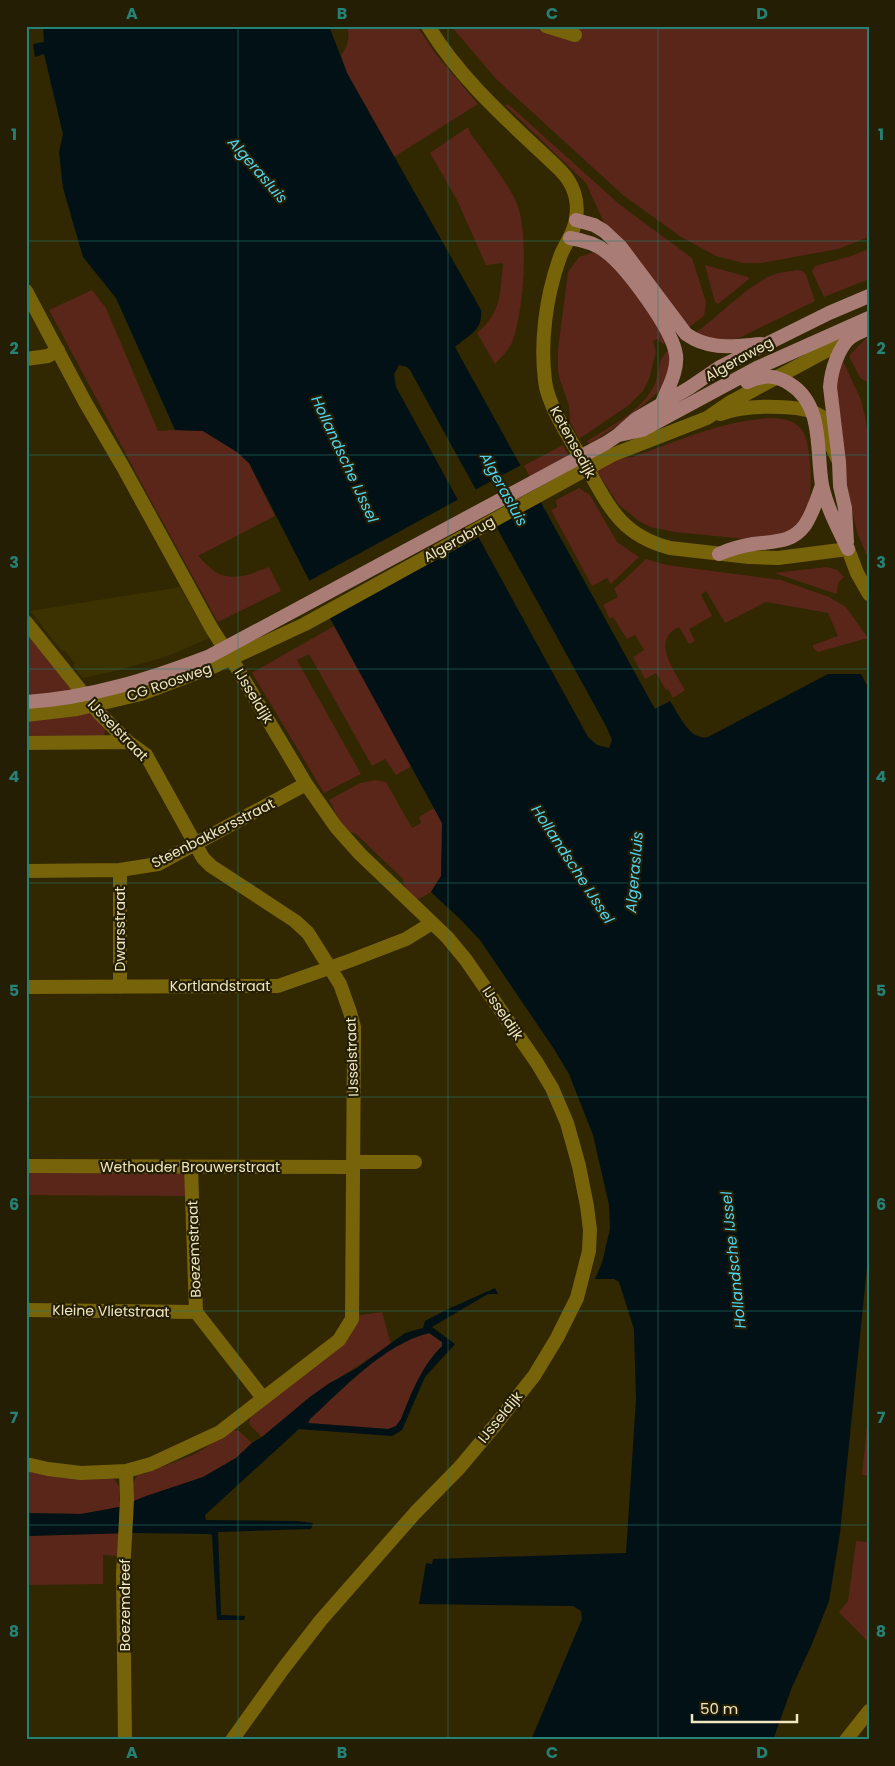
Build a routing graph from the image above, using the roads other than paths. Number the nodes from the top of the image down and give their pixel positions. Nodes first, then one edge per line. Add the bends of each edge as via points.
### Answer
1 (428, 26) edge
2 (546, 26) edge
3 (575, 35) dead end
4 (576, 220) junction
5 (570, 238) junction
6 (26, 291) edge
7 (869, 296) edge
8 (869, 318) edge
9 (869, 328) edge
10 (850, 338) junction
11 (767, 343) junction
12 (58, 350) junction
13 (26, 359) edge
14 (776, 378) junction
15 (719, 388) junction
16 (662, 403) junction
17 (813, 412) junction
18 (707, 418) junction
19 (612, 444) junction
20 (839, 462) junction
21 (822, 485) junction
22 (848, 549) junction
23 (719, 554) junction
24 (869, 594) edge
25 (298, 610) joint
26 (27, 624) edge
27 (305, 624) joint
28 (26, 702) edge
29 (26, 715) edge
30 (128, 742) junction
31 (26, 743) edge
32 (306, 784) junction
33 (196, 844) junction
34 (120, 870) junction
35 (26, 871) edge
36 (432, 923) junction
37 (330, 967) junction
38 (26, 987) edge
39 (120, 987) junction
40 (416, 1162) dead end
41 (353, 1164) junction
42 (26, 1166) edge
43 (190, 1167) junction
44 (26, 1310) edge
45 (196, 1312) junction
46 (263, 1398) junction
47 (26, 1464) edge
48 (126, 1471) junction
49 (869, 1711) edge
50 (125, 1740) edge
51 (232, 1740) edge
52 (846, 1740) edge

1 - 4 street, Ketensedijk via 456,68 568,178 577,204
2 - 3 street
4 - 5 street, Ketensedijk
4 - 11 main road via 594,225 620,246 686,334 695,341 728,346
5 - 16 main road via 594,245 616,260 664,325 673,342 676,368
5 - 23 street, Ketensedijk via 559,259 549,295 543,355 549,397 604,499 624,524 635,534 670,548
6 - 12 street, IJsseldijk
7 - 11 main road, Algeraweg
8 - 15 main road, Algeraweg
9 - 10 main road
10 - 14 street
10 - 20 main road via 836,361 830,388
11 - 16 main road, Algeraweg
12 - 13 street via 48,356
12 - 32 street, IJsseldijk via 212,629
14 - 15 main road via 761,376
14 - 17 main road via 790,383 800,392
14 - 18 street
15 - 19 main road, Algeraweg
16 - 19 main road, Algeraweg via 636,419
17 - 18 street via 758,407
17 - 20 street via 827,424 829,442
17 - 21 main road
18 - 19 street
19 - 25 main road, Algerabrug
19 - 27 street, Algerabrug
20 - 22 main road
21 - 22 main road via 830,512
21 - 23 main road via 810,516 794,536 780,542 733,548
22 - 23 street, Ketensedijk via 778,558
22 - 24 street
25 - 28 main road, CG Roosweg via 210,656 140,682 73,697
26 - 30 street, IJsselstraat via 98,712
27 - 29 street, CG Roosweg via 215,666 142,694 76,709
30 - 31 street
30 - 33 street, IJsselstraat via 146,755
32 - 33 street, Steenbakkersstraat
32 - 36 street, IJsseldijk via 336,827 360,854
33 - 34 street, Steenbakkersstraat via 158,864
33 - 37 street, IJsselstraat via 211,866 302,927
34 - 35 street, Steenbakkersstraat
34 - 39 street, Dwarsstraat
36 - 37 street, Kortlandstraat via 406,939
36 - 51 street, IJsseldijk via 447,937 491,994 552,1088 576,1153 587,1206 590,1230 584,1275 577,1298 534,1376 460,1467 414,1513 321,1620
37 - 39 street, Kortlandstraat via 278,986
37 - 41 street, IJsselstraat via 340,984 354,1027
38 - 39 street, Kortlandstraat
40 - 41 street, Wethouder Brouwerstraat
41 - 43 street, Wethouder Brouwerstraat
41 - 46 street, IJsselstraat via 352,1319 339,1340
42 - 43 street, Wethouder Brouwerstraat
43 - 45 street, Boezemstraat
44 - 45 street, Kleine Vlietstraat
45 - 46 street, Boezemstraat
46 - 48 street, IJsselstraat via 220,1432 151,1464
47 - 48 street, IJsselstraat via 81,1473
48 - 50 street, Boezemdreef via 123,1574
49 - 52 street

